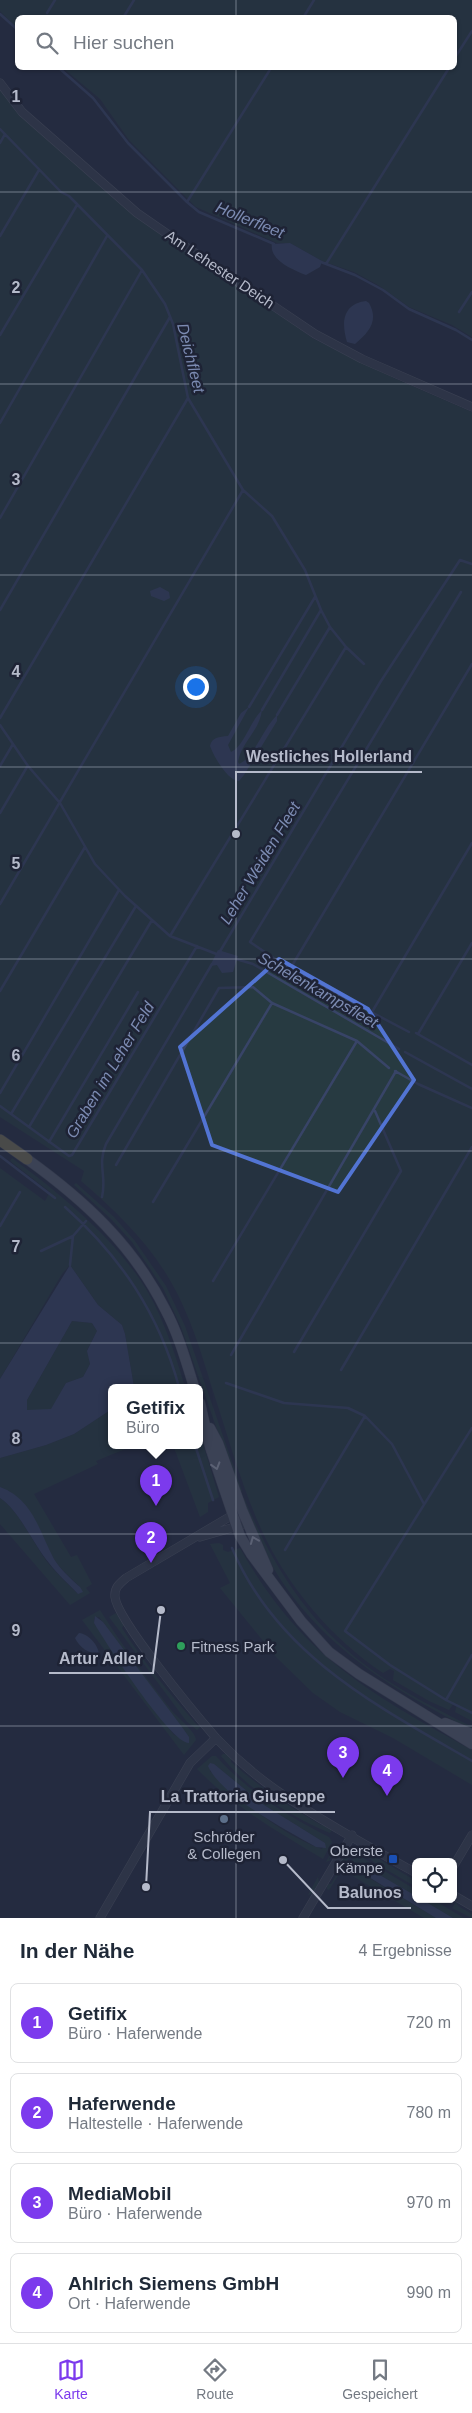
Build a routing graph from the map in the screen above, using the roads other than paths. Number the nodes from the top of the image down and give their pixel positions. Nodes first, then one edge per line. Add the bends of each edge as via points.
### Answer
1 (0, 83) edge
2 (472, 407) edge
3 (0, 1140) edge
4 (27, 1159) joint
5 (193, 1384) edge
6 (203, 1413) edge
7 (205, 1419) junction
8 (242, 1510) junction
9 (232, 1514) junction
10 (247, 1523) junction
11 (237, 1527) junction
12 (195, 1538) junction
13 (276, 1588) junction
14 (434, 1720) junction
15 (472, 1734) edge
16 (216, 1738) junction
17 (472, 1744) edge
18 (352, 1835) junction
19 (472, 1835) edge
20 (457, 1860) edge
21 (412, 1871) edge
22 (457, 1897) edge
23 (472, 1906) edge
24 (100, 1918) edge
25 (303, 1918) edge

1 - 2 street, Am Lehester Deich via 22,112 130,207 190,249 315,334 362,359
3 - 4 highway
4 - 5 main road via 90,1208 136,1260 166,1310
6 - 7 main road
7 - 8 main road via 218,1443
7 -> 9 main road via 210,1447
8 - 9 street
8 - 10 main road
9 - 11 main road
9 - 12 street
10 - 11 street
13 -> 10 main road
11 - 12 street
11 - 13 main road via 251,1554
12 - 16 street via 126,1578 117,1586 115,1596 117,1606 134,1633
13 - 14 main road via 329,1652
14 - 15 main road
14 - 17 main road
16 - 18 street via 276,1790
16 - 24 street via 190,1763
18 - 21 street
18 - 25 street
19 - 20 street
22 - 23 street

